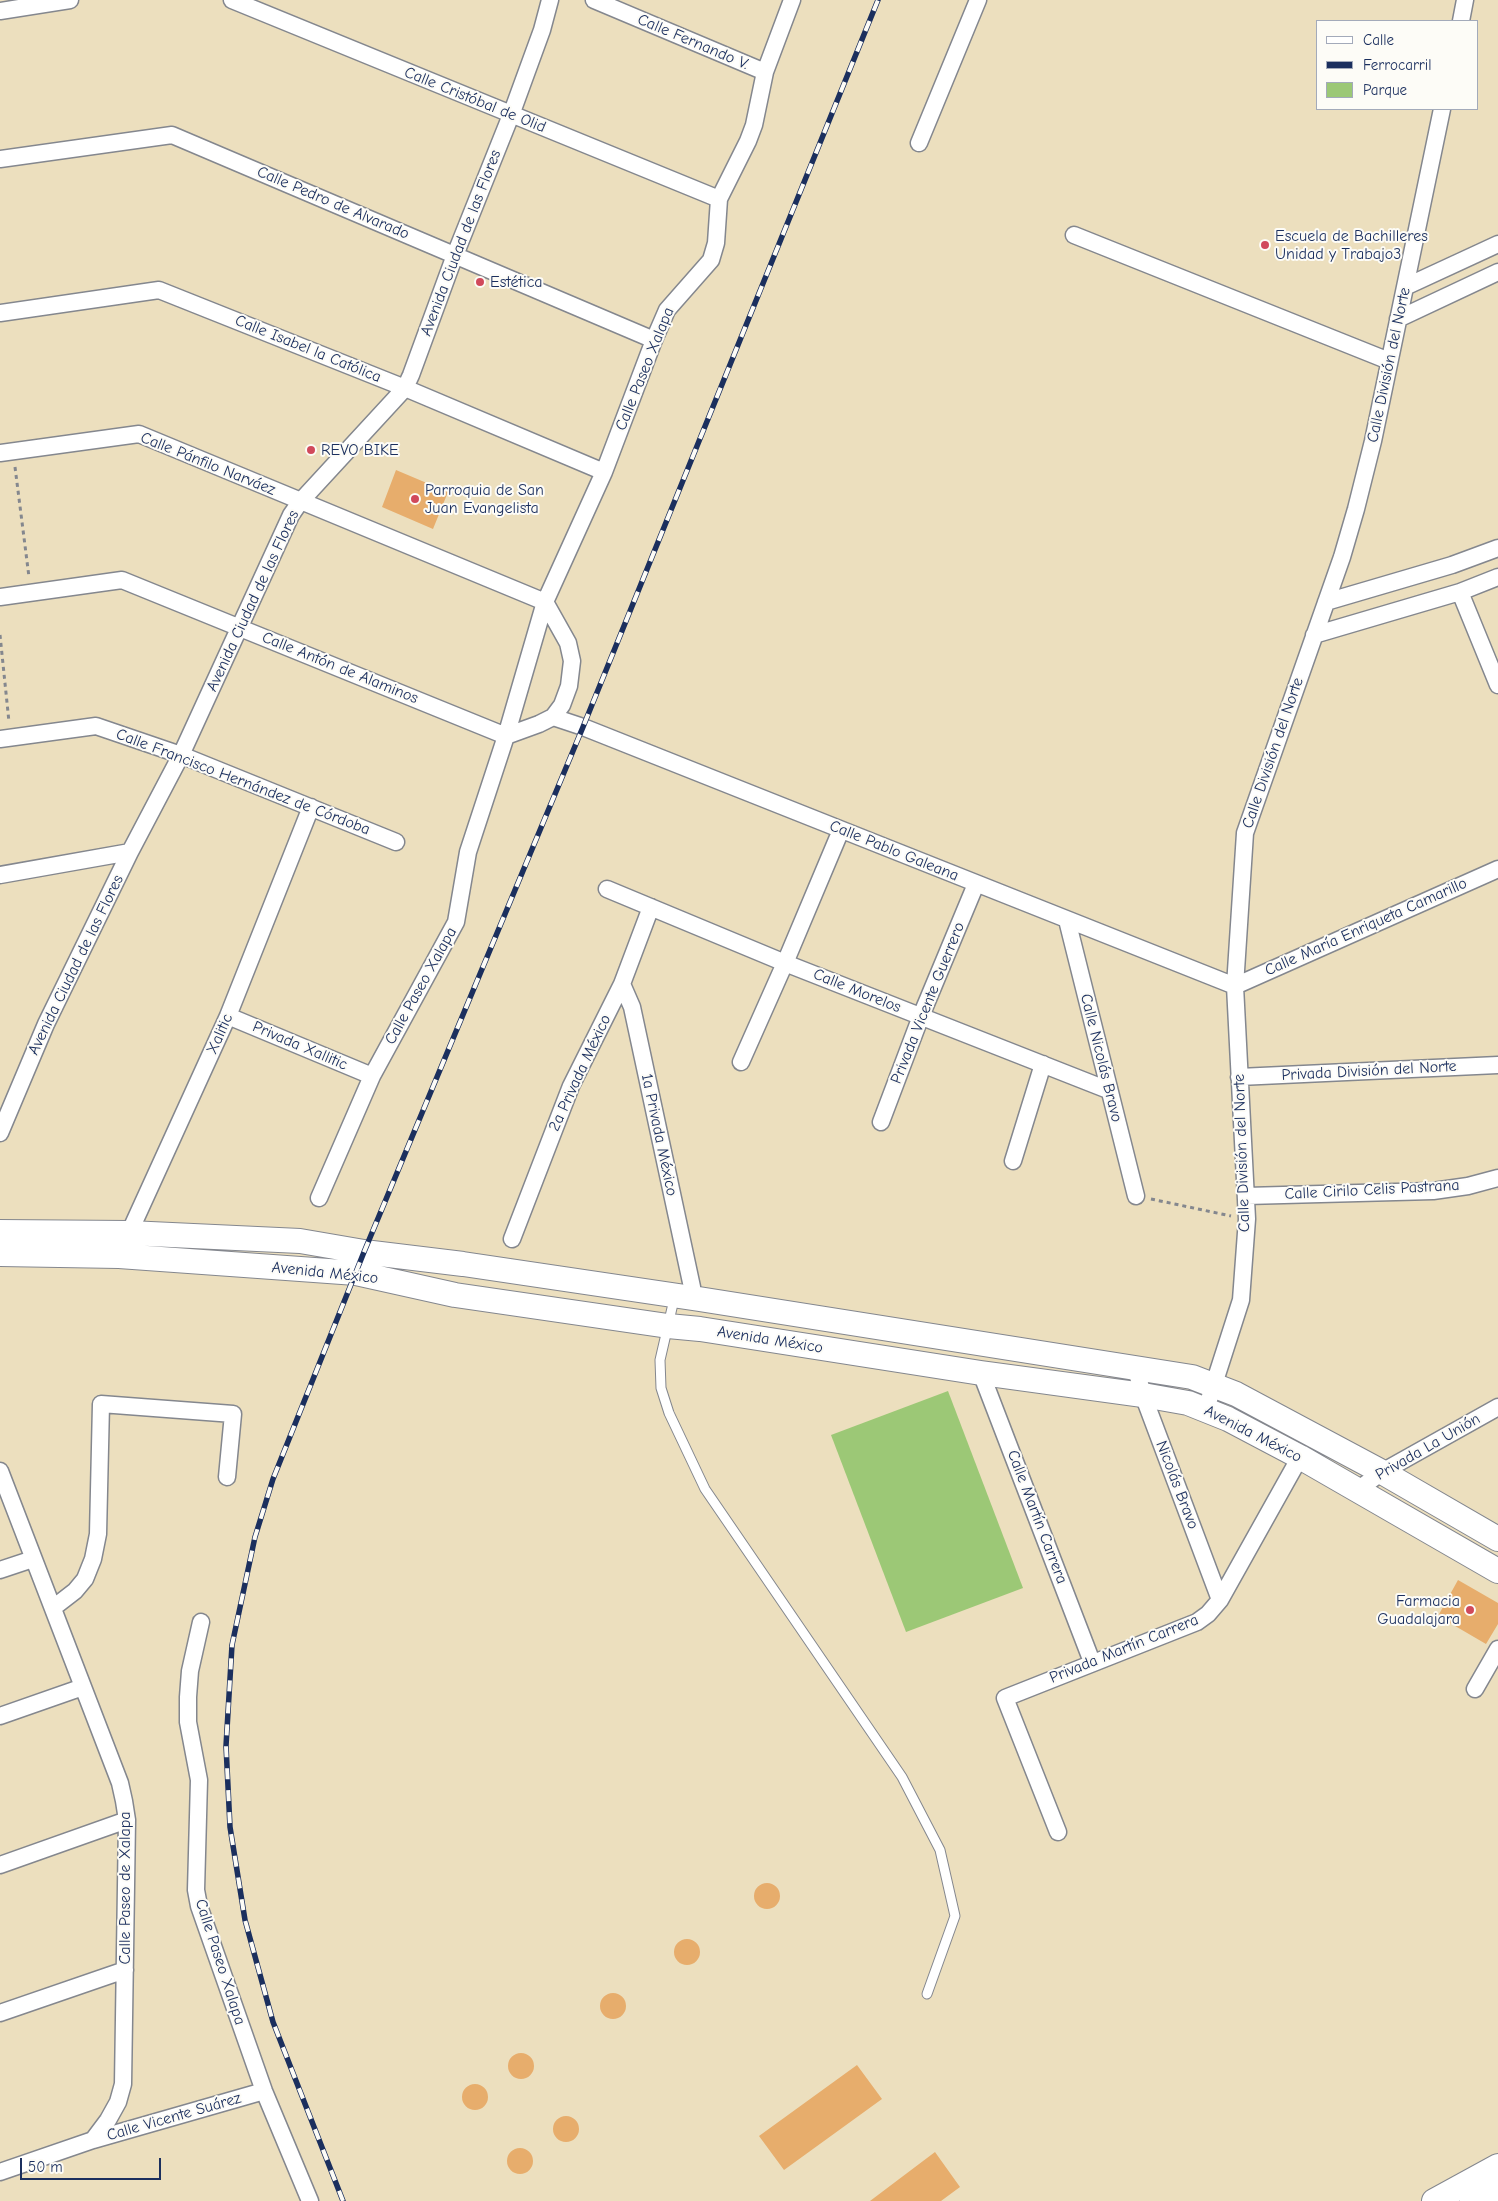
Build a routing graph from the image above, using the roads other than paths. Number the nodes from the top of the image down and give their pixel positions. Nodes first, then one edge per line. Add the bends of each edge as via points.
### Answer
1 (70, 0) edge
2 (232, 0) edge
3 (550, 0) edge
4 (594, 0) edge
5 (792, 0) edge
6 (978, 0) edge
7 (1465, 0) edge
8 (0, 11) edge
9 (1461, 20) edge
10 (765, 72) junction
11 (1442, 110) edge
12 (511, 114) junction
13 (919, 142) dead end
14 (0, 159) edge
15 (719, 199) junction
16 (1074, 235) dead end
17 (1498, 244) edge
18 (455, 255) junction
19 (1498, 272) edge
20 (1405, 287) junction
21 (0, 313) edge
22 (1398, 319) junction
23 (654, 340) junction
24 (1389, 361) junction
25 (405, 388) junction
26 (8, 452) edge
27 (604, 472) junction
28 (300, 502) junction
29 (1498, 548) edge
30 (1498, 578) edge
31 (1460, 592) junction
32 (0, 597) edge
33 (545, 602) junction
34 (1326, 602) junction
35 (241, 626) junction
36 (1314, 635) junction
37 (1498, 685) edge
38 (553, 716) junction
39 (506, 736) junction
40 (6, 739) edge
41 (182, 755) junction
42 (310, 807) junction
43 (841, 830) junction
44 (396, 842) dead end
45 (130, 852) junction
46 (1498, 869) edge
47 (0, 875) edge
48 (976, 884) junction
49 (607, 889) dead end
50 (651, 907) junction
51 (1067, 920) junction
52 (786, 963) junction
53 (622, 984) junction
54 (1235, 986) junction
55 (228, 1016) junction
56 (921, 1016) junction
57 (740, 1062) dead end
58 (1043, 1064) junction
59 (1498, 1065) edge
60 (372, 1076) junction
61 (1240, 1077) junction
62 (1108, 1090) junction
63 (881, 1122) dead end
64 (0, 1133) edge
65 (1012, 1161) dead end
66 (1498, 1178) edge
67 (1136, 1196) road end
68 (1246, 1196) junction
69 (319, 1198) dead end
70 (0, 1232) edge
71 (129, 1233) junction
72 (512, 1240) dead end
73 (0, 1254) edge
74 (119, 1256) junction
75 (463, 1264) junction
76 (684, 1291) junction
77 (456, 1295) junction
78 (668, 1326) junction
79 (1136, 1369) junction
80 (981, 1373) junction
81 (1214, 1384) junction
82 (1143, 1395) junction
83 (1498, 1407) edge
84 (1206, 1409) junction
85 (1300, 1457) junction
86 (0, 1471) edge
87 (1382, 1472) junction
88 (227, 1477) dead end
89 (1359, 1489) junction
90 (1495, 1534) edge
91 (33, 1559) junction
92 (0, 1570) edge
93 (1498, 1571) edge
94 (1220, 1600) junction
95 (53, 1608) junction
96 (201, 1622) dead end
97 (1498, 1648) edge
98 (1092, 1662) junction
99 (83, 1687) junction
100 (1475, 1689) dead end
101 (0, 1716) edge
102 (127, 1820) junction
103 (1058, 1832) dead end
104 (0, 1865) edge
105 (125, 1970) junction
106 (927, 1994) dead end
107 (0, 2014) edge
108 (264, 2091) junction
109 (93, 2140) junction
110 (1498, 2166) edge
111 (0, 2172) edge
112 (1498, 2187) edge
113 (310, 2201) edge
114 (1434, 2201) edge
115 (1474, 2201) edge

1 - 8 street
2 - 12 street, Calle Cristóbal de Olid
3 - 12 street, Avenida Ciudad de las Flores
4 - 10 street, Calle Fernando V.
5 - 10 street, Calle Paseo Xalapa
6 - 13 street
7 - 9 street
10 - 15 street, Calle Paseo Xalapa via 754,125
11 - 20 street, Calle División del Norte
12 - 15 street, Calle Cristóbal de Olid
12 - 18 street, Avenida Ciudad de las Flores
14 - 18 street, Calle Pedro de Alvarado via 172,135
15 - 23 street, Calle Paseo Xalapa via 716,243 711,260 667,310
16 - 24 street
17 - 20 street
18 - 23 street, Calle Pedro de Alvarado
18 - 25 street, Avenida Ciudad de las Flores
19 - 22 street
20 - 22 street, Calle División del Norte
21 - 25 street, Calle Isabel la Católica via 159,290
22 - 24 street, Calle División del Norte
23 - 27 street, Calle Paseo Xalapa
24 - 34 street, Calle División del Norte via 1356,509
25 - 27 street, Calle Isabel la Católica
25 - 28 street, Avenida Ciudad de las Flores
26 - 28 street, Calle Pánfilo Narváez via 140,434
27 - 33 street, Calle Paseo Xalapa
28 - 33 street, Calle Pánfilo Narváez
28 - 35 street, Avenida Ciudad de las Flores
29 - 34 street via 1452,566
30 - 31 street
31 - 36 street
31 - 37 street
32 - 35 street, Calle Antón de Alaminos via 122,580
33 - 38 street via 562,630 572,660 569,686 562,705
33 - 39 street, Calle Paseo Xalapa
34 - 36 street, Calle División del Norte
35 - 39 street, Calle Antón de Alaminos
35 - 41 street, Avenida Ciudad de las Flores
36 - 54 street, Calle División del Norte via 1245,834
38 - 39 street
38 - 43 street, Calle Pablo Galeana
39 - 60 street, Calle Paseo Xalapa via 468,852 456,922
40 - 41 street, Calle Francisco Hernández de Córdoba via 96,726
41 - 42 street, Calle Francisco Hernández de Córdoba
41 - 45 street, Avenida Ciudad de las Flores
42 - 44 street, Calle Francisco Hernández de Córdoba
42 - 55 street, Xalitic
43 - 48 street, Calle Pablo Galeana
43 - 52 street
45 - 47 street
45 - 64 street, Avenida Ciudad de las Flores via 46,1024
46 - 54 street, Calle María Enriqueta Camarillo
48 - 51 street, Calle Pablo Galeana
48 - 56 street, Privada Vicente Guerrero
49 - 50 street, Calle Morelos
50 - 52 street, Calle Morelos
50 - 53 street, 2a Privada México
51 - 54 street, Calle Pablo Galeana
51 - 62 street, Calle Nicolás Bravo
52 - 56 street, Calle Morelos
52 - 57 street
53 - 72 street, 2a Privada México via 571,1086
53 - 76 street, 1a Privada México via 632,1007
54 - 61 street, Calle División del Norte
55 - 60 street, Privada Xallitic
55 - 71 street, Xalitic
56 - 58 street, Calle Morelos
56 - 63 street, Privada Vicente Guerrero
58 - 62 street, Calle Morelos
58 - 65 street
59 - 61 street, Privada División del Norte
60 - 69 street, Calle Paseo Xalapa
61 - 68 street, Calle División del Norte
62 - 67 street, Calle Nicolás Bravo
66 - 68 street, Calle Cirilo Celis Pastrana via 1433,1191
68 - 81 street, Calle División del Norte via 1241,1300
70 - 71 main road, Avenida México
71 - 74 street, Xalitic
71 - 75 main road, Avenida México via 300,1241
73 - 74 main road, Avenida México
74 - 77 main road, Avenida México via 356,1274
75 - 76 main road, Avenida México
75 - 77 main road
76 - 78 lane
76 - 79 main road, Avenida México
77 - 78 main road, Avenida México
78 - 80 main road, Avenida México
78 - 106 lane via 660,1360 661,1388 669,1413 705,1489 902,1777 940,1850 955,1916
79 - 81 main road, Avenida México
79 - 82 street, Nicolás Bravo
80 - 82 main road, Avenida México
80 - 98 street, Calle Martín Carrera
81 - 84 street, Calle División del Norte
81 - 87 main road, Avenida México
82 - 84 main road, Avenida México
82 - 94 street, Nicolás Bravo
83 - 87 street, Privada La Unión
84 - 85 main road, Avenida México
85 - 89 main road, Avenida México
85 - 94 street, Privada Martín Carrera
86 - 91 street, Calle Paseo de Xalapa
87 - 89 street, Privada La Unión
87 - 90 main road, Avenida México
88 - 95 street via 233,1414 101,1404 98,1534 93,1559 75,1591
89 - 93 main road, Avenida México
91 - 92 street
91 - 95 street, Calle Paseo de Xalapa
94 - 98 street, Privada Martín Carrera via 1197,1622
95 - 99 street, Calle Paseo de Xalapa
96 - 108 street, Calle Paseo Xalapa via 188,1697 188,1722 199,1780 196,1890
97 - 100 street
98 - 103 street, Privada Martín Carrera via 1005,1698
99 - 101 street
99 - 102 street, Calle Paseo de Xalapa via 120,1783
102 - 104 street
102 - 105 street, Calle Paseo de Xalapa
105 - 107 street
105 - 109 street, Calle Paseo de Xalapa via 123,2084 114,2108
108 - 109 street, Calle Vicente Suárez
108 - 113 street, Calle Paseo Xalapa
109 - 111 street, Calle Vicente Suárez
110 - 114 main road
112 - 115 highway

